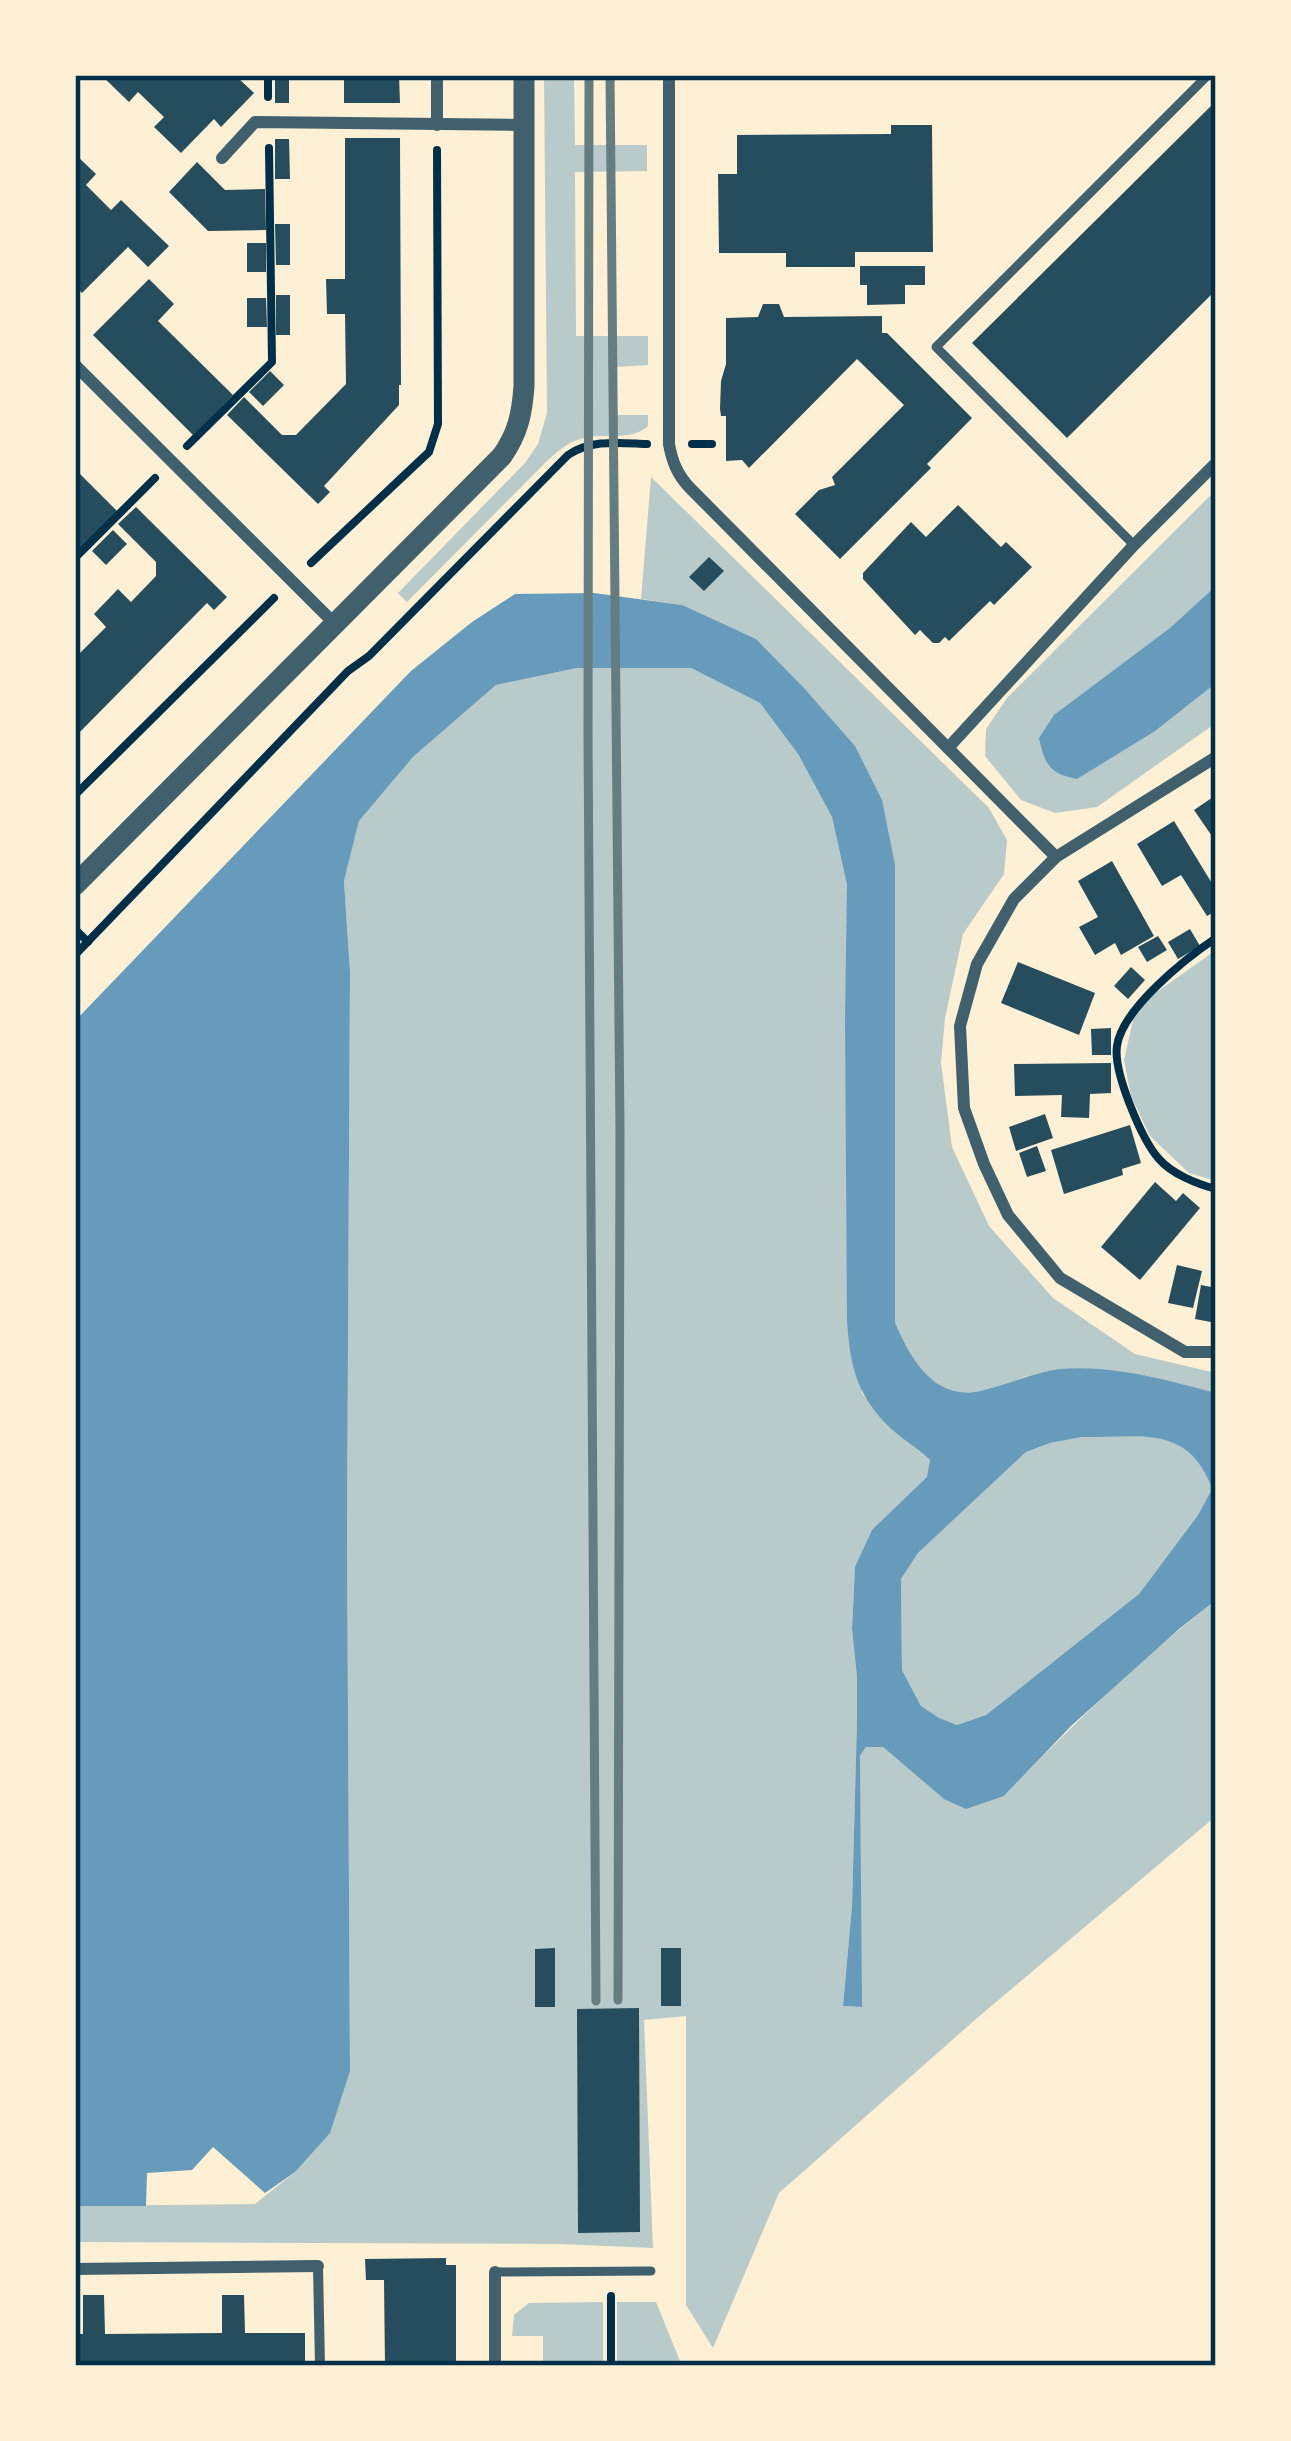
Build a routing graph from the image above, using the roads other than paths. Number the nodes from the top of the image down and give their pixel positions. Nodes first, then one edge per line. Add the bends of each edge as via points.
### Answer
1 (437, 75) edge
2 (524, 75) edge
3 (669, 75) edge
4 (1208, 75) edge
5 (437, 125) junction
6 (524, 125) junction
7 (222, 158) dead end
8 (75, 365) edge
9 (1216, 463) edge
10 (1134, 545) junction
11 (336, 625) junction
12 (948, 748) junction
13 (1216, 757) edge
14 (1056, 857) junction
15 (75, 885) edge
16 (1216, 1352) edge
17 (318, 2266) joint
18 (75, 2269) edge
19 (650, 2271) dead end
20 (495, 2272) joint
21 (320, 2366) edge
22 (496, 2366) edge

1 - 5 street
2 - 6 street
3 - 12 street via 669,444 680,477
4 - 10 lane via 936,347
5 - 6 street
5 - 7 street via 255,122
6 - 11 street via 521,422 502,456
8 - 11 street
9 - 10 street
10 - 12 street
11 - 15 street
12 - 14 street
13 - 14 street
14 - 16 street via 1014,899 977,964 960,1026 964,1108 1008,1215 1060,1278 1185,1352
17 - 18 street
17 - 21 street
19 - 20 lane
20 - 22 street

